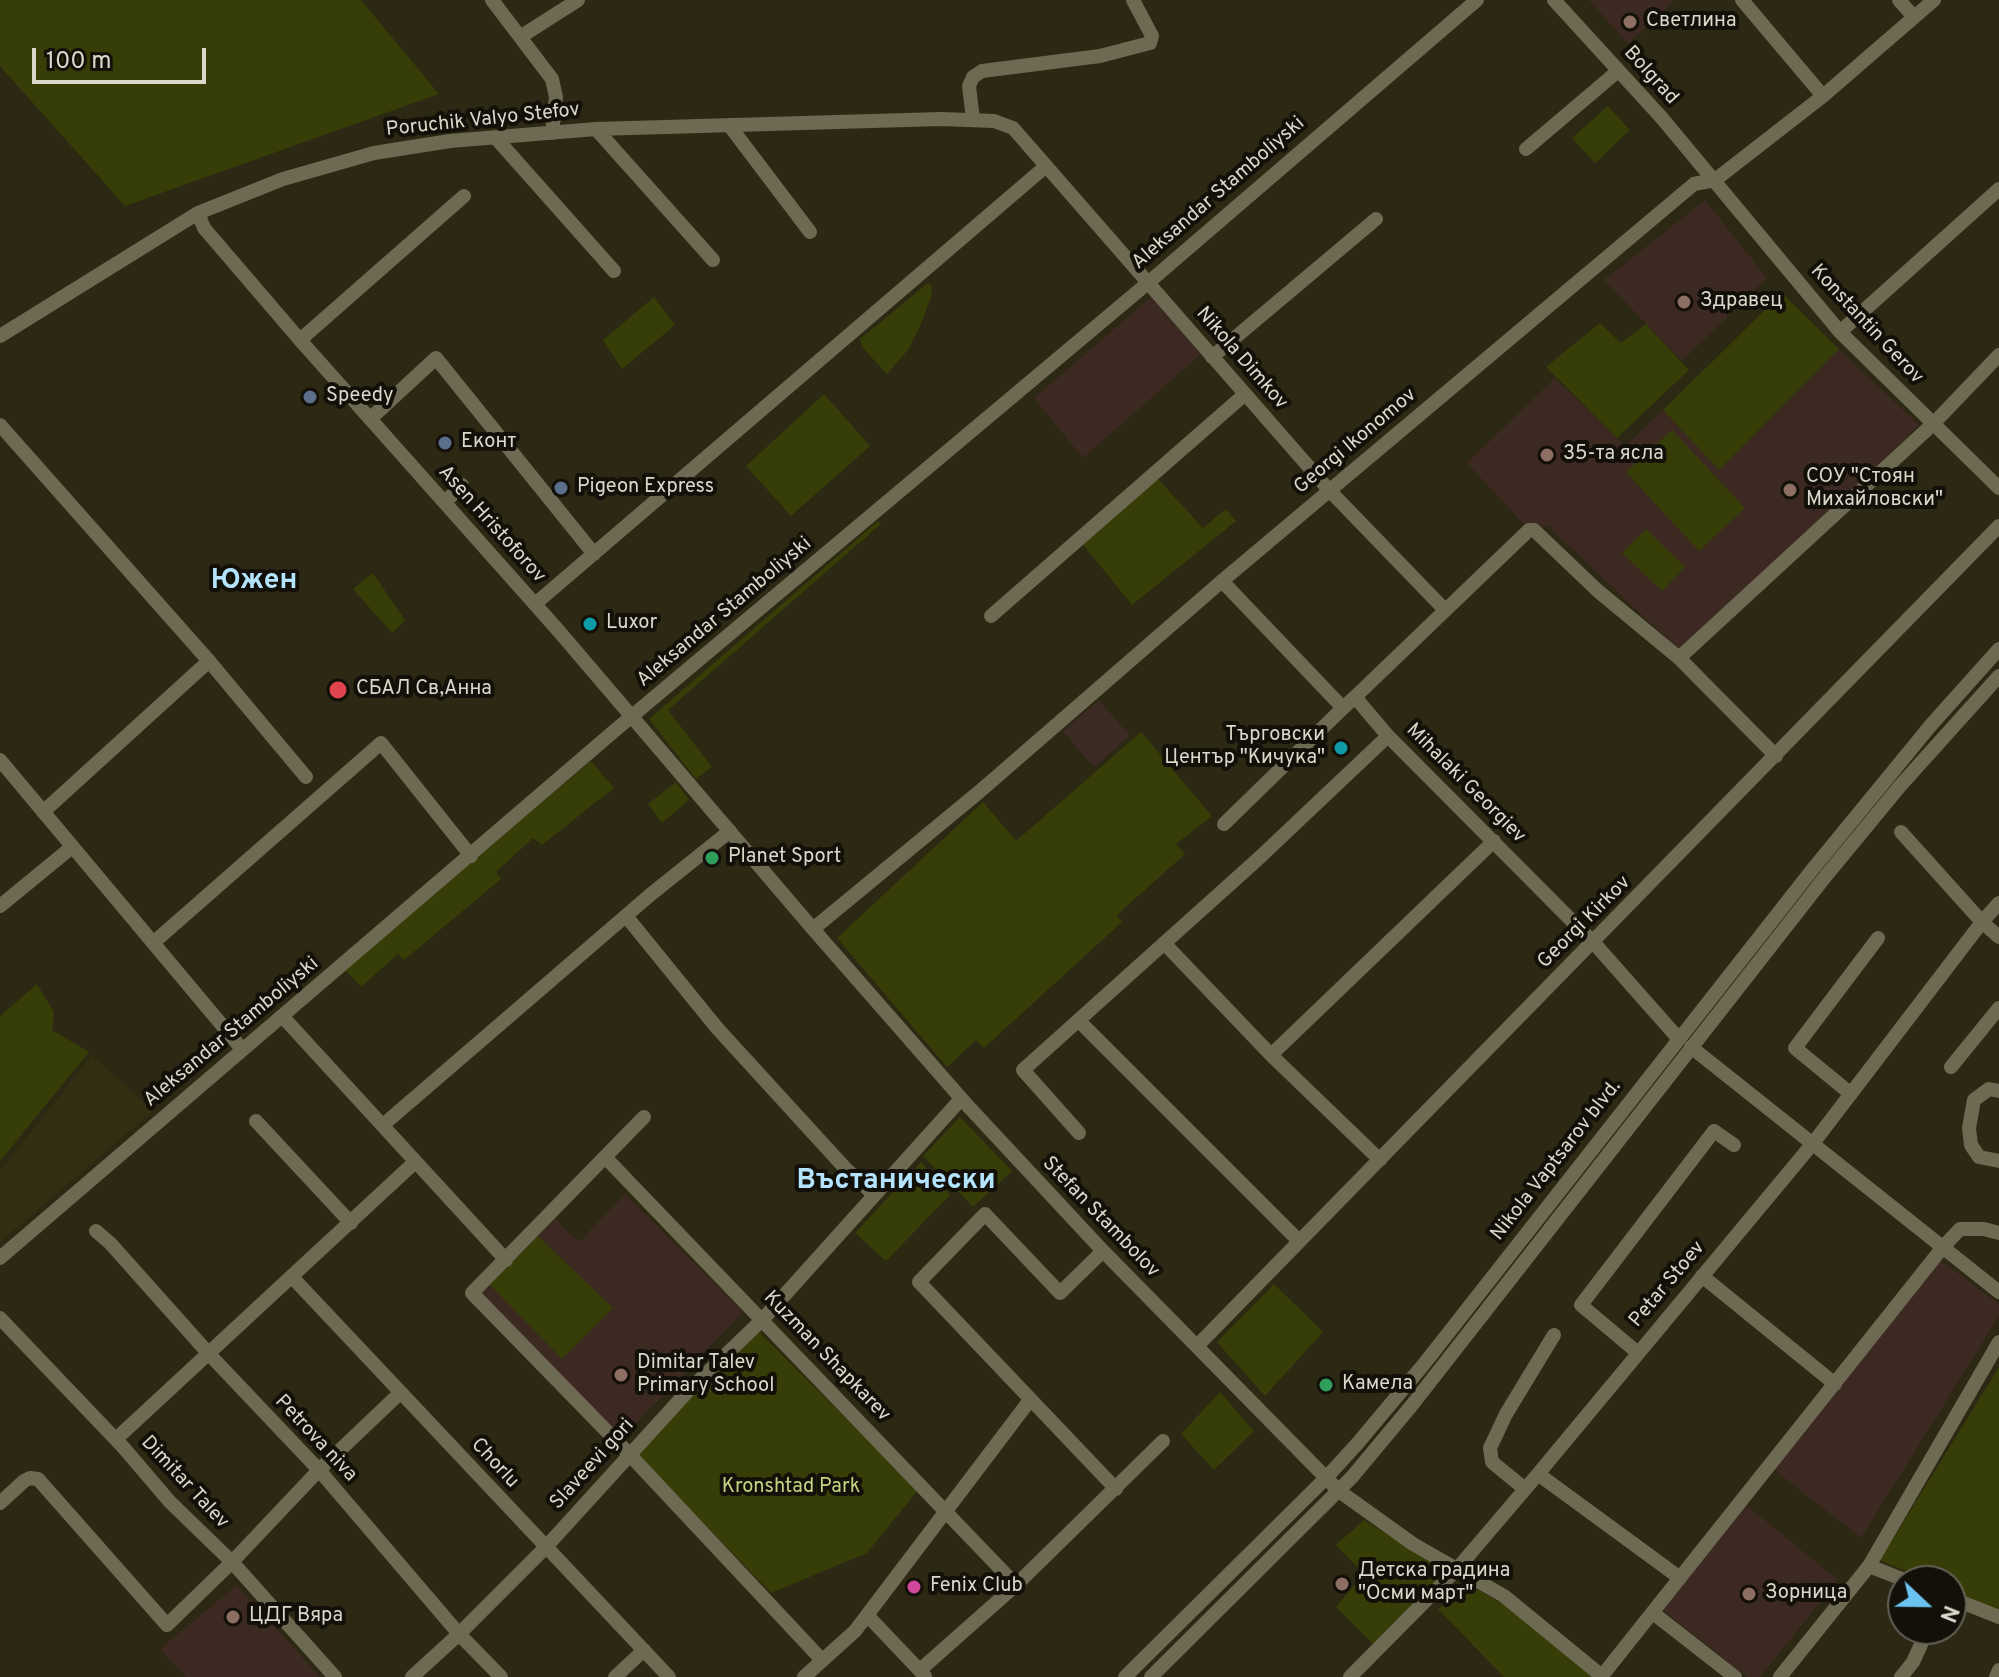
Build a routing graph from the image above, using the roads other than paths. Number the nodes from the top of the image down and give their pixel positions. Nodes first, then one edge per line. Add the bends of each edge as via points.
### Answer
1 (492, 0) edge
2 (578, 0) edge
3 (1133, 0) edge
4 (1477, 0) edge
5 (1554, 0) edge
6 (1742, 0) edge
7 (1899, 0) edge
8 (1934, 0) edge
9 (1914, 17) junction
10 (520, 37) junction
11 (1618, 71) junction
12 (1823, 96) junction
13 (973, 119) junction
14 (729, 125) junction
15 (1013, 128) joint
16 (596, 129) junction
17 (552, 133) junction
18 (495, 137) junction
19 (1526, 149) dead end
20 (1045, 167) junction
21 (1715, 180) junction
22 (1999, 189) edge
23 (464, 196) dead end
24 (198, 213) junction
25 (1376, 219) dead end
26 (810, 232) dead end
27 (713, 260) dead end
28 (614, 271) dead end
29 (1149, 282) junction
30 (1840, 332) junction
31 (0, 336) edge
32 (300, 340) junction
33 (1999, 355) edge
34 (1212, 357) junction
35 (1244, 395) junction
36 (370, 419) junction
37 (1933, 424) junction
38 (0, 425) edge
39 (462, 485) dead end
40 (1999, 488) edge
41 (1329, 490) junction
42 (441, 499) junction
43 (1999, 526) edge
44 (594, 554) junction
45 (1222, 581) junction
46 (535, 604) junction
47 (1445, 610) junction
48 (991, 616) dead end
49 (1999, 649) edge
50 (1679, 658) junction
51 (209, 661) junction
52 (1999, 676) edge
53 (1355, 697) junction
54 (1343, 708) junction
55 (632, 717) junction
56 (1388, 736) junction
57 (1776, 756) junction
58 (0, 760) edge
59 (306, 777) dead end
60 (43, 812) junction
61 (1224, 824) dead end
62 (730, 831) junction
63 (1901, 832) dead end
64 (1494, 841) junction
65 (72, 847) junction
66 (471, 856) junction
67 (1999, 903) edge
68 (0, 906) edge
69 (626, 916) junction
70 (1982, 922) junction
71 (813, 929) junction
72 (1999, 937) edge
73 (1878, 938) dead end
74 (153, 943) junction
75 (1164, 943) junction
76 (1594, 943) junction
77 (1999, 1008) edge
78 (282, 1016) junction
79 (1079, 1021) junction
80 (1685, 1042) junction
81 (242, 1049) junction
82 (1271, 1055) junction
83 (1951, 1067) dead end
84 (1999, 1091) edge
85 (1851, 1094) junction
86 (961, 1099) junction
87 (644, 1117) dead end
88 (256, 1121) dead end
89 (383, 1125) junction
90 (1079, 1133) dead end
91 (1814, 1142) junction
92 (1734, 1145) dead end
93 (605, 1157) junction
94 (1380, 1160) junction
95 (1999, 1161) edge
96 (415, 1162) junction
97 (874, 1195) junction
98 (351, 1223) junction
99 (96, 1231) dead end
100 (1999, 1233) edge
101 (1299, 1241) junction
102 (1943, 1247) junction
103 (1103, 1251) junction
104 (0, 1258) edge
105 (506, 1260) junction
106 (1702, 1276) junction
107 (292, 1277) junction
108 (1999, 1292) edge
109 (0, 1318) edge
110 (763, 1319) junction
111 (1554, 1335) dead end
112 (1999, 1342) edge
113 (1197, 1346) junction
114 (1638, 1353) junction
115 (209, 1354) junction
116 (1835, 1384) junction
117 (400, 1393) junction
118 (1030, 1400) junction
119 (116, 1439) junction
120 (1163, 1441) dead end
121 (629, 1454) junction
122 (319, 1470) junction
123 (1538, 1474) junction
124 (1325, 1479) junction
125 (1116, 1489) junction
126 (1525, 1489) junction
127 (1339, 1491) junction
128 (0, 1503) edge
129 (945, 1509) junction
130 (545, 1548) junction
131 (232, 1562) junction
132 (1869, 1566) junction
133 (1457, 1569) junction
134 (1887, 1573) edge
135 (1680, 1578) junction
136 (1016, 1585) junction
137 (1967, 1604) edge
138 (1653, 1613) junction
139 (867, 1615) junction
140 (1999, 1617) edge
141 (459, 1634) junction
142 (1921, 1645) edge
143 (644, 1650) junction
144 (822, 1660) junction
145 (1999, 1670) edge
146 (924, 1674) edge
147 (335, 1677) edge
148 (412, 1677) edge
149 (501, 1677) edge
150 (615, 1677) edge
151 (669, 1677) edge
152 (804, 1677) edge
153 (1125, 1677) edge
154 (1151, 1677) edge
155 (1350, 1677) edge
156 (1602, 1677) edge
157 (1735, 1677) edge
158 (1780, 1677) edge
159 (1901, 1677) edge
160 (1996, 1677) edge

1 - 10 street
2 - 10 street
3 - 13 street via 1152,36 1150,43 1100,56 982,71 969,86
4 - 29 street, Aleksandar Stamboliyski
5 - 11 street, Bolgrad
6 - 12 street
7 - 9 street
8 - 9 street, Georgi Ikonomov
9 - 12 street, Georgi Ikonomov
10 - 17 street via 552,79
11 - 19 street
11 - 21 street, Bolgrad
12 - 21 street, Georgi Ikonomov
13 - 14 street, Poruchik Valyo Stefov
13 - 15 street, Poruchik Valyo Stefov
14 - 16 street, Poruchik Valyo Stefov
14 - 26 street
15 - 20 street, Nikola Dimkov
16 - 17 street, Poruchik Valyo Stefov
16 - 27 street
17 - 18 street, Poruchik Valyo Stefov
18 - 24 street, Poruchik Valyo Stefov via 374,153 283,179
18 - 28 street
20 - 29 street, Nikola Dimkov
20 - 44 street
21 - 30 street, Konstantin Gerov
21 - 41 street, Georgi Ikonomov via 1694,184
22 - 30 street
23 - 32 street
24 - 31 street, Poruchik Valyo Stefov
24 - 32 street, Asen Hristoforov via 204,228
25 - 34 street
29 - 34 street, Nikola Dimkov
29 - 55 street, Aleksandar Stamboliyski
30 - 37 street, Konstantin Gerov
32 - 36 street, Asen Hristoforov
33 - 37 street
34 - 35 street, Nikola Dimkov
35 - 41 street, Nikola Dimkov
35 - 48 street
36 - 42 street, Asen Hristoforov
36 - 44 street via 436,358
37 - 40 street, Konstantin Gerov
37 - 50 street
38 - 51 street
39 - 42 street via 447,500
41 - 45 street, Georgi Ikonomov
41 - 47 street, Nikola Dimkov
42 - 46 street, Asen Hristoforov
43 - 57 street, Georgi Kirkov
44 - 46 street
45 - 54 street
45 - 71 street, Georgi Ikonomov
46 - 55 street, Asen Hristoforov
47 - 50 street via 1529,530
47 - 53 street
49 - 80 street, Nikola Vaptsarov blvd. via 1869,798
50 - 57 street
51 - 59 street
51 - 60 street
52 - 80 street, Nikola Vaptsarov blvd.
53 - 54 street
53 - 56 street, Mihalaki Georgiev
54 - 61 street
55 - 62 street, Stefan Stambolov
55 - 66 street, Aleksandar Stamboliyski
56 - 64 street, Mihalaki Georgiev
56 - 75 street
57 - 76 street, Georgi Kirkov
58 - 60 street
60 - 65 street
62 - 69 street
62 - 71 street, Stefan Stambolov
63 - 70 street
64 - 76 street, Mihalaki Georgiev
64 - 82 street
65 - 68 street
65 - 74 street
66 - 74 street via 381,743
66 - 78 street, Aleksandar Stamboliyski
67 - 70 street, Petar Stoev
69 - 89 street
69 - 97 street via 717,1028
70 - 72 street
70 - 85 street, Petar Stoev
71 - 86 street, Stefan Stambolov
73 - 85 street via 1795,1048
74 - 81 street
75 - 79 street
75 - 82 street
76 - 80 street, Mihalaki Georgiev
76 - 94 street, Georgi Kirkov
77 - 83 street
78 - 81 street, Aleksandar Stamboliyski
78 - 89 street
79 - 90 street via 1023,1070
79 - 101 street
80 - 91 street, Mihalaki Georgiev
80 - 124 street, Nikola Vaptsarov blvd.
80 - 127 street, Nikola Vaptsarov blvd. via 1412,1405
81 - 104 street, Aleksandar Stamboliyski
82 - 94 street
84 - 95 street via 1989,1089 1974,1100 1969,1128 1979,1157
85 - 91 street, Petar Stoev
86 - 97 street, Slaveevi gori
86 - 103 street, Stefan Stambolov
87 - 93 street
88 - 98 street
89 - 96 street
91 - 102 street, Mihalaki Georgiev
91 - 106 street, Petar Stoev
92 - 114 street via 1714,1131 1581,1305
93 - 105 street
93 - 110 street, Kuzman Shapkarev
94 - 101 street, Georgi Kirkov
96 - 98 street
96 - 105 street
97 - 110 street, Slaveevi gori
98 - 107 street
99 - 115 street, Petrova niva
100 - 102 street via 1960,1229
101 - 113 street, Georgi Kirkov
102 - 108 street, Mihalaki Georgiev
102 - 116 street
103 - 113 street, Stefan Stambolov
103 - 118 street via 1060,1293 985,1214 919,1282
105 - 121 street via 472,1293
106 - 114 street, Petar Stoev
106 - 116 street
107 - 115 street
107 - 117 street, Chorlu
109 - 119 street, Dimitar Talev
110 - 121 street, Slaveevi gori
110 - 129 street, Kuzman Shapkarev
111 - 126 street via 1490,1448 1492,1462
112 - 132 street
113 - 124 street, Stefan Stambolov
114 - 123 street, Petar Stoev
115 - 119 street
115 - 122 street, Petrova niva
116 - 135 street
117 - 122 street
117 - 130 street, Chorlu
118 - 125 street
118 - 129 street
119 - 131 street, Dimitar Talev
120 - 125 street
121 - 130 street, Slaveevi gori
121 - 144 street
122 - 131 street
122 - 141 street, Petrova niva
123 - 126 street, Petar Stoev
123 - 135 street
124 - 127 street, Stefan Stambolov
124 - 153 street, Nikola Vaptsarov blvd.
125 - 136 street
126 - 133 street, Petar Stoev
127 - 133 street, Stefan Stambolov
127 - 154 street, Nikola Vaptsarov blvd.
128 - 131 street via 24,1481 38,1479 167,1625
129 - 136 street, Kuzman Shapkarev
129 - 139 street
130 - 141 street, Slaveevi gori
130 - 143 street, Chorlu
131 - 147 street, Dimitar Talev
132 - 134 street
132 - 158 street
133 - 155 street, Petar Stoev
133 - 156 street, Stefan Stambolov via 1504,1596
135 - 138 street
136 - 146 street
137 - 140 street
138 - 156 street
138 - 157 street
139 - 144 street
139 - 146 street
141 - 148 street, Slaveevi gori
141 - 149 street, Petrova niva
142 - 159 street
143 - 150 street
143 - 151 street, Chorlu
144 - 152 street
145 - 160 street

